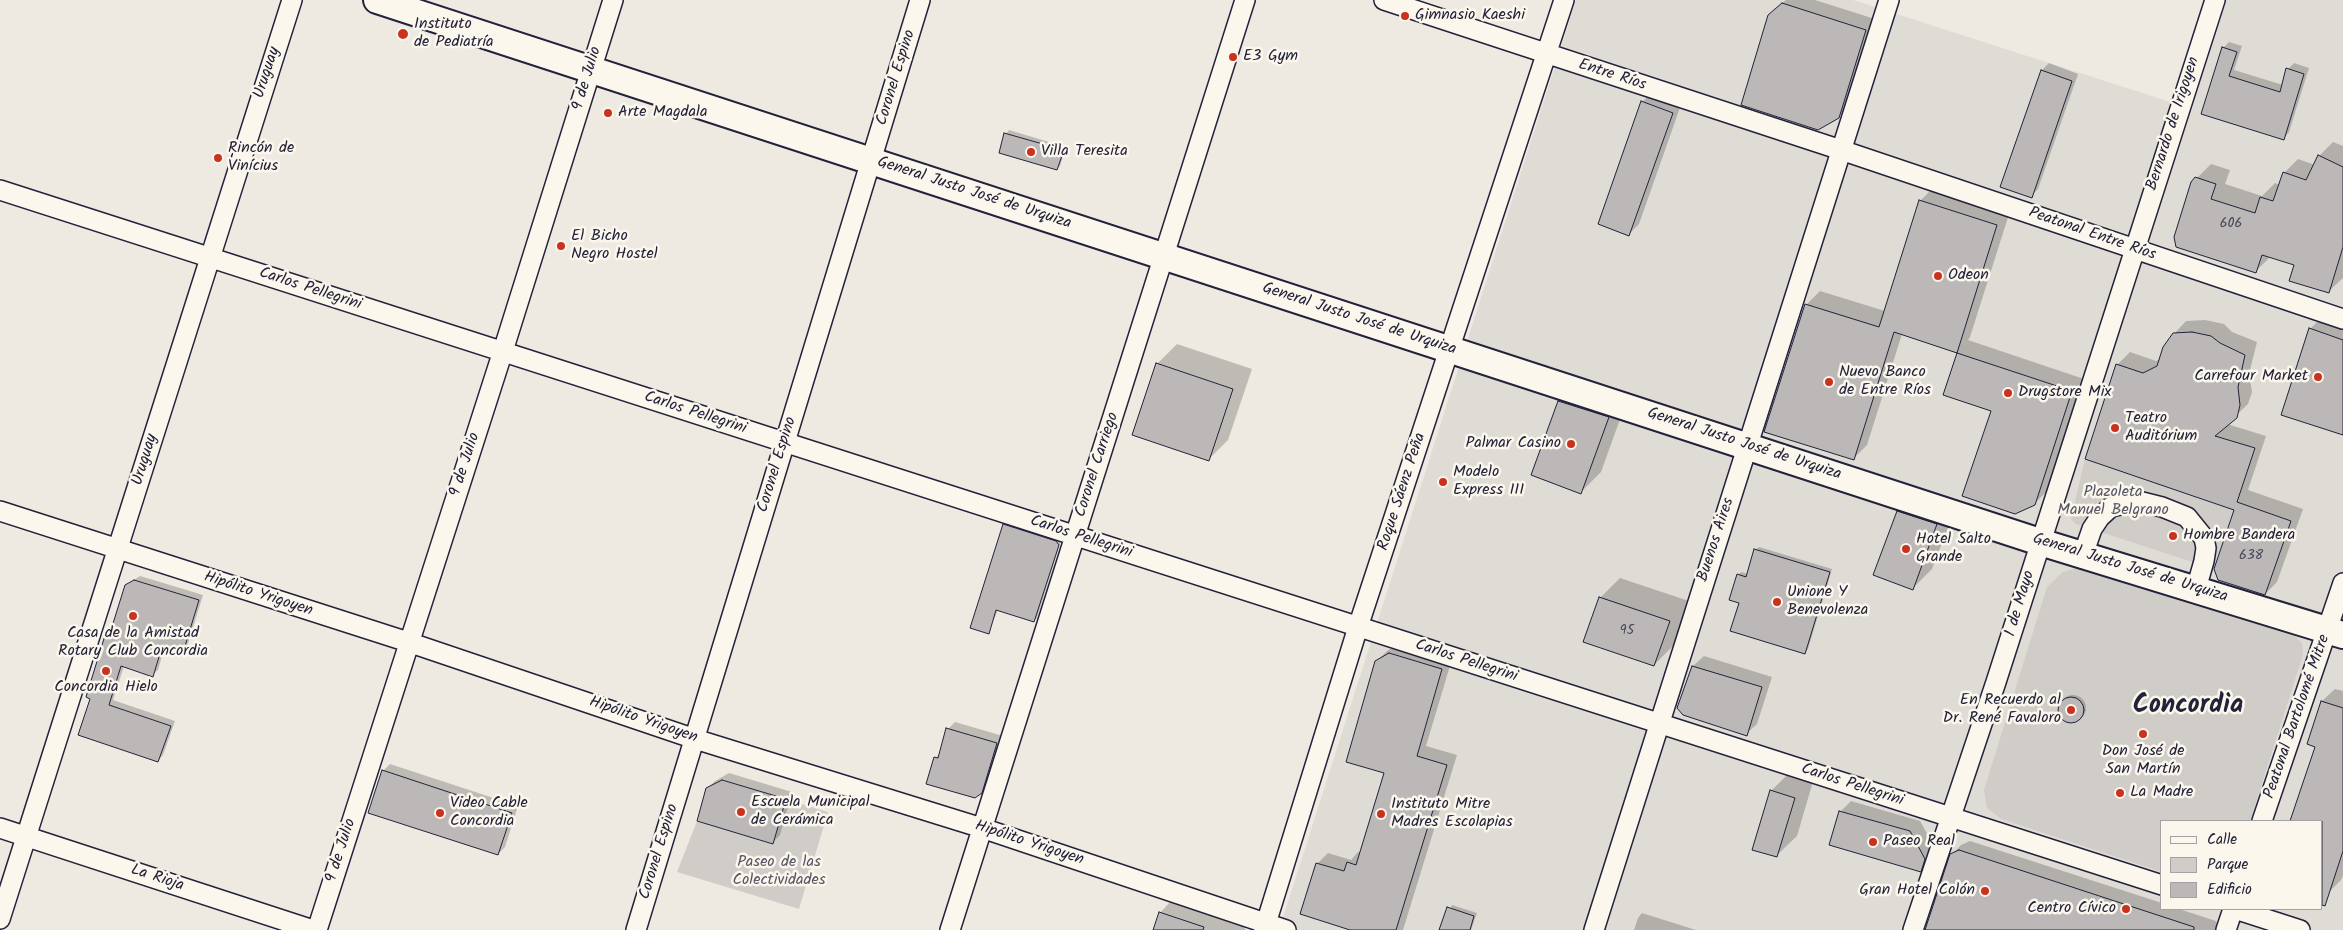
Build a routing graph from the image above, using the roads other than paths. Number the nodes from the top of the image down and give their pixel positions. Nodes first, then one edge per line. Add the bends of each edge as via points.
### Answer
1 (292, 0) edge
2 (378, 0) edge
3 (613, 0) edge
4 (920, 0) edge
5 (1245, 0) edge
6 (1384, 0) edge
7 (1564, 0) edge
8 (1889, 0) edge
9 (2215, 0) edge
10 (1545, 54) junction
11 (591, 69) junction
12 (1841, 150) junction
13 (871, 160) junction
14 (0, 190) edge
15 (2134, 249) junction
16 (1163, 256) junction
17 (209, 258) junction
18 (2343, 319) edge
19 (1450, 350) junction
20 (503, 351) junction
21 (785, 443) junction
22 (1747, 446) junction
23 (0, 511) edge
24 (1075, 536) junction
25 (2040, 542) junction
26 (118, 550) junction
27 (2083, 555) junction
28 (2343, 583) edge
29 (2196, 590) junction
30 (1358, 627) junction
31 (2335, 632) edge
32 (408, 642) junction
33 (1659, 724) junction
34 (694, 739) junction
35 (1951, 817) junction
36 (2262, 820) edge
37 (0, 828) edge
38 (982, 828) junction
39 (26, 836) junction
40 (2160, 884) edge
41 (2234, 910) edge
42 (2237, 910) edge
43 (0, 919) edge
44 (1265, 927) edge
45 (315, 930) edge
46 (636, 930) edge
47 (950, 930) edge
48 (1286, 930) edge
49 (1594, 930) edge
50 (1913, 930) edge
51 (2226, 930) edge
52 (2300, 930) edge

1 - 17 street, Uruguay
2 - 11 street, General Justo José de Urquiza
3 - 11 street, 9 de Julio
4 - 13 street, Coronel Espino
5 - 16 street, Coronel Carriego
6 - 10 street, Entre Ríos
7 - 10 street, Roque Sáenz Peña
8 - 12 street, Buenos Aires
9 - 15 street, Bernardo de Irigoyen
10 - 12 street, Entre Ríos
10 - 19 street, Roque Sáenz Peña
11 - 13 street, General Justo José de Urquiza
11 - 20 street, 9 de Julio
12 - 15 street, Peatonal Entre Ríos
12 - 22 street, Buenos Aires
13 - 16 street, General Justo José de Urquiza
13 - 21 street, Coronel Espino
14 - 17 street, Carlos Pellegrini
15 - 18 street, Peatonal Entre Ríos
15 - 25 street, 1 de Mayo
16 - 19 street, General Justo José de Urquiza
16 - 24 street, Coronel Carriego
17 - 20 street, Carlos Pellegrini
17 - 26 street, Uruguay
19 - 22 street, General Justo José de Urquiza
19 - 30 street, Roque Sáenz Peña
20 - 21 street, Carlos Pellegrini
20 - 32 street, 9 de Julio
21 - 24 street, Carlos Pellegrini
21 - 34 street, Coronel Espino
22 - 25 street, General Justo José de Urquiza
22 - 33 street, Buenos Aires
23 - 26 street, Hipólito Yrigoyen
24 - 30 street, Carlos Pellegrini
24 - 38 street, Coronel Carriego
25 - 27 street, General Justo José de Urquiza
25 - 35 street, 1 de Mayo
26 - 32 street, Hipólito Yrigoyen
26 - 39 street, Uruguay
27 - 29 street, General Justo José de Urquiza
27 - 29 street via 2092,529 2111,507 2138,501 2162,507 2187,517 2204,538 2204,561
28 - 31 street, Peatonal Bartolomé Mitre
29 - 31 street, General Justo José de Urquiza
30 - 33 street, Carlos Pellegrini
30 - 44 street, Roque Sáenz Peña
31 - 36 street, Peatonal Bartolomé Mitre
32 - 34 street, Hipólito Yrigoyen
32 - 45 street, 9 de Julio
33 - 35 street, Carlos Pellegrini
33 - 49 street, Buenos Aires
34 - 38 street, Hipólito Yrigoyen
34 - 46 street, Coronel Espino
35 - 40 street, Carlos Pellegrini
35 - 50 street, 1 de Mayo
37 - 39 street, La Rioja
38 - 44 street, Hipólito Yrigoyen
38 - 47 street, Coronel Carriego
39 - 43 street, Uruguay
39 - 45 street, La Rioja
41 - 51 street
42 - 52 street
44 - 48 street, Hipólito Yrigoyen

